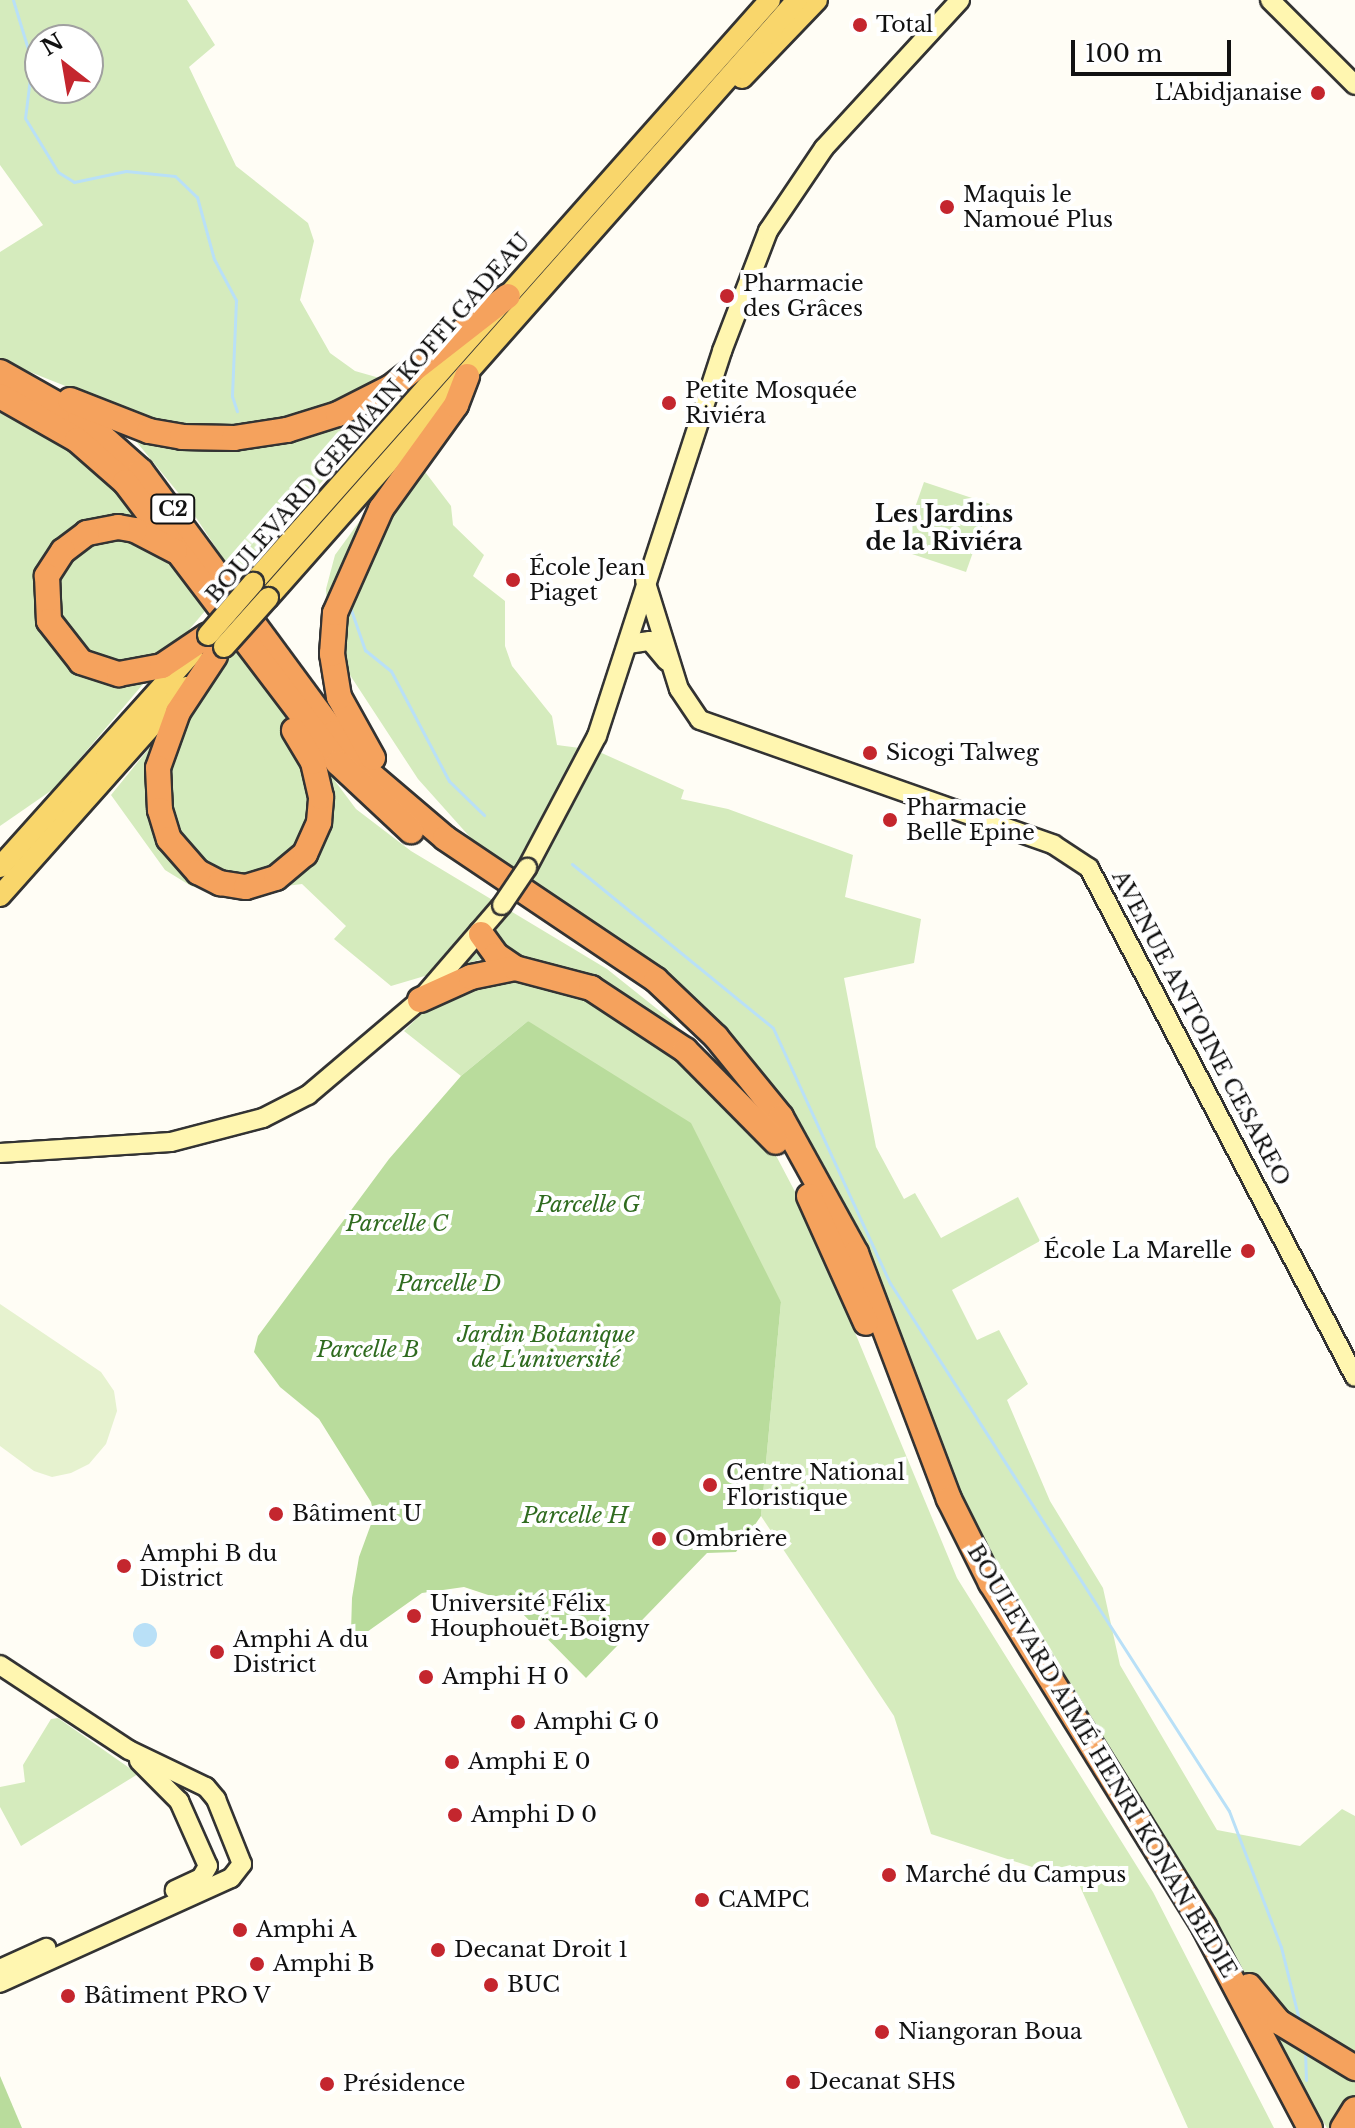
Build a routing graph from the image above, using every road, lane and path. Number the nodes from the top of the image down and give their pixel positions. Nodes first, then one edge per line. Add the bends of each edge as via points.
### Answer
1 (756, 0) edge
2 (770, 0) edge
3 (797, 0) edge
4 (817, 0) edge
5 (960, 0) edge
6 (1270, 0) edge
7 (730, 43) junction
8 (1355, 85) edge
9 (706, 104) junction
10 (508, 296) junction
11 (0, 372) edge
12 (467, 376) junction
13 (46, 394) junction
14 (0, 396) edge
15 (185, 556) junction
16 (645, 580) junction
17 (260, 590) junction
18 (628, 644) junction
19 (216, 646) junction
20 (257, 661) junction
21 (673, 668) junction
22 (465, 849) junction
23 (0, 867) edge
24 (0, 896) edge
25 (481, 934) junction
26 (515, 968) junction
27 (420, 1000) junction
28 (776, 1142) junction
29 (0, 1153) edge
30 (1355, 1377) edge
31 (0, 1665) edge
32 (129, 1750) junction
33 (1204, 1927) junction
34 (70, 1944) junction
35 (47, 1954) junction
36 (0, 1969) edge
37 (0, 1983) edge
38 (1355, 2068) edge
39 (1355, 2109) edge
40 (1299, 2119) edge
41 (1343, 2128) edge

1 - 7 main road
2 - 7 main road, BOULEVARD GERMAIN KOFFI GADEAU
3 - 9 main road, BOULEVARD GERMAIN KOFFI GADEAU
4 - 9 main road via 765,58
5 - 16 street via 831,139 768,231
6 - 8 street
7 - 10 main road, BOULEVARD GERMAIN KOFFI GADEAU
9 - 12 main road, BOULEVARD GERMAIN KOFFI GADEAU
10 - 13 highway via 391,387 338,414 287,430 234,438 182,437
10 - 17 main road, BOULEVARD GERMAIN KOFFI GADEAU
11 - 13 highway, BOULEVARD AIMÉ HENRI KONAN BEDIE / C2
12 - 17 main road, BOULEVARD GERMAIN KOFFI GADEAU
12 - 22 highway via 456,405 403,473 361,546 335,613 332,654 339,697 359,739 405,795
13 - 22 highway, BOULEVARD AIMÉ HENRI KONAN BEDIE / C2 via 117,447 167,501 358,761 414,814
14 - 15 highway, BOULEVARD AIMÉ HENRI KONAN BEDIE / C2 via 89,449 125,482
15 - 19 highway via 135,530 118,527 87,533 63,551 47,576 49,621 81,662 119,674 162,666
15 - 20 highway, BOULEVARD AIMÉ HENRI KONAN BEDIE / C2
16 - 18 street
16 - 21 street, AVENUE ANTOINE CESAREO
17 - 19 main road, BOULEVARD GERMAIN KOFFI GADEAU, bridge
18 - 21 street via 650,641
18 - 25 street, bridge via 585,766 527,868
19 - 20 highway via 165,742 158,798 169,839 187,864 220,883 246,887 289,870 310,845 321,810 313,762
19 - 23 main road, BOULEVARD GERMAIN KOFFI GADEAU
19 - 24 main road, BOULEVARD GERMAIN KOFFI GADEAU
20 - 28 highway, BOULEVARD AIMÉ HENRI KONAN BEDIE via 370,797 443,854 649,993 747,1093
21 - 30 street, AVENUE ANTOINE CESAREO via 687,705 715,728 1054,845 1089,868
22 - 33 highway, BOULEVARD AIMÉ HENRI KONAN BEDIE via 656,980 716,1037 781,1117 856,1253 949,1499 991,1583
25 - 26 highway via 496,955
25 - 27 street
26 - 27 highway via 471,977
26 - 28 highway via 570,980 625,1007 685,1050
27 - 29 street via 308,1095 263,1118 171,1142
28 - 40 highway, BOULEVARD AIMÉ HENRI KONAN BEDIE via 811,1200 974,1580 1167,1892
31 - 32 street
32 - 34 street via 179,1801 208,1870
32 - 34 street via 206,1787 240,1849 241,1869
33 - 38 highway via 1225,1947 1270,2013
33 - 40 highway, BOULEVARD AIMÉ HENRI KONAN BEDIE via 1286,2081
34 - 35 street
35 - 36 street
35 - 37 street
39 - 41 highway

